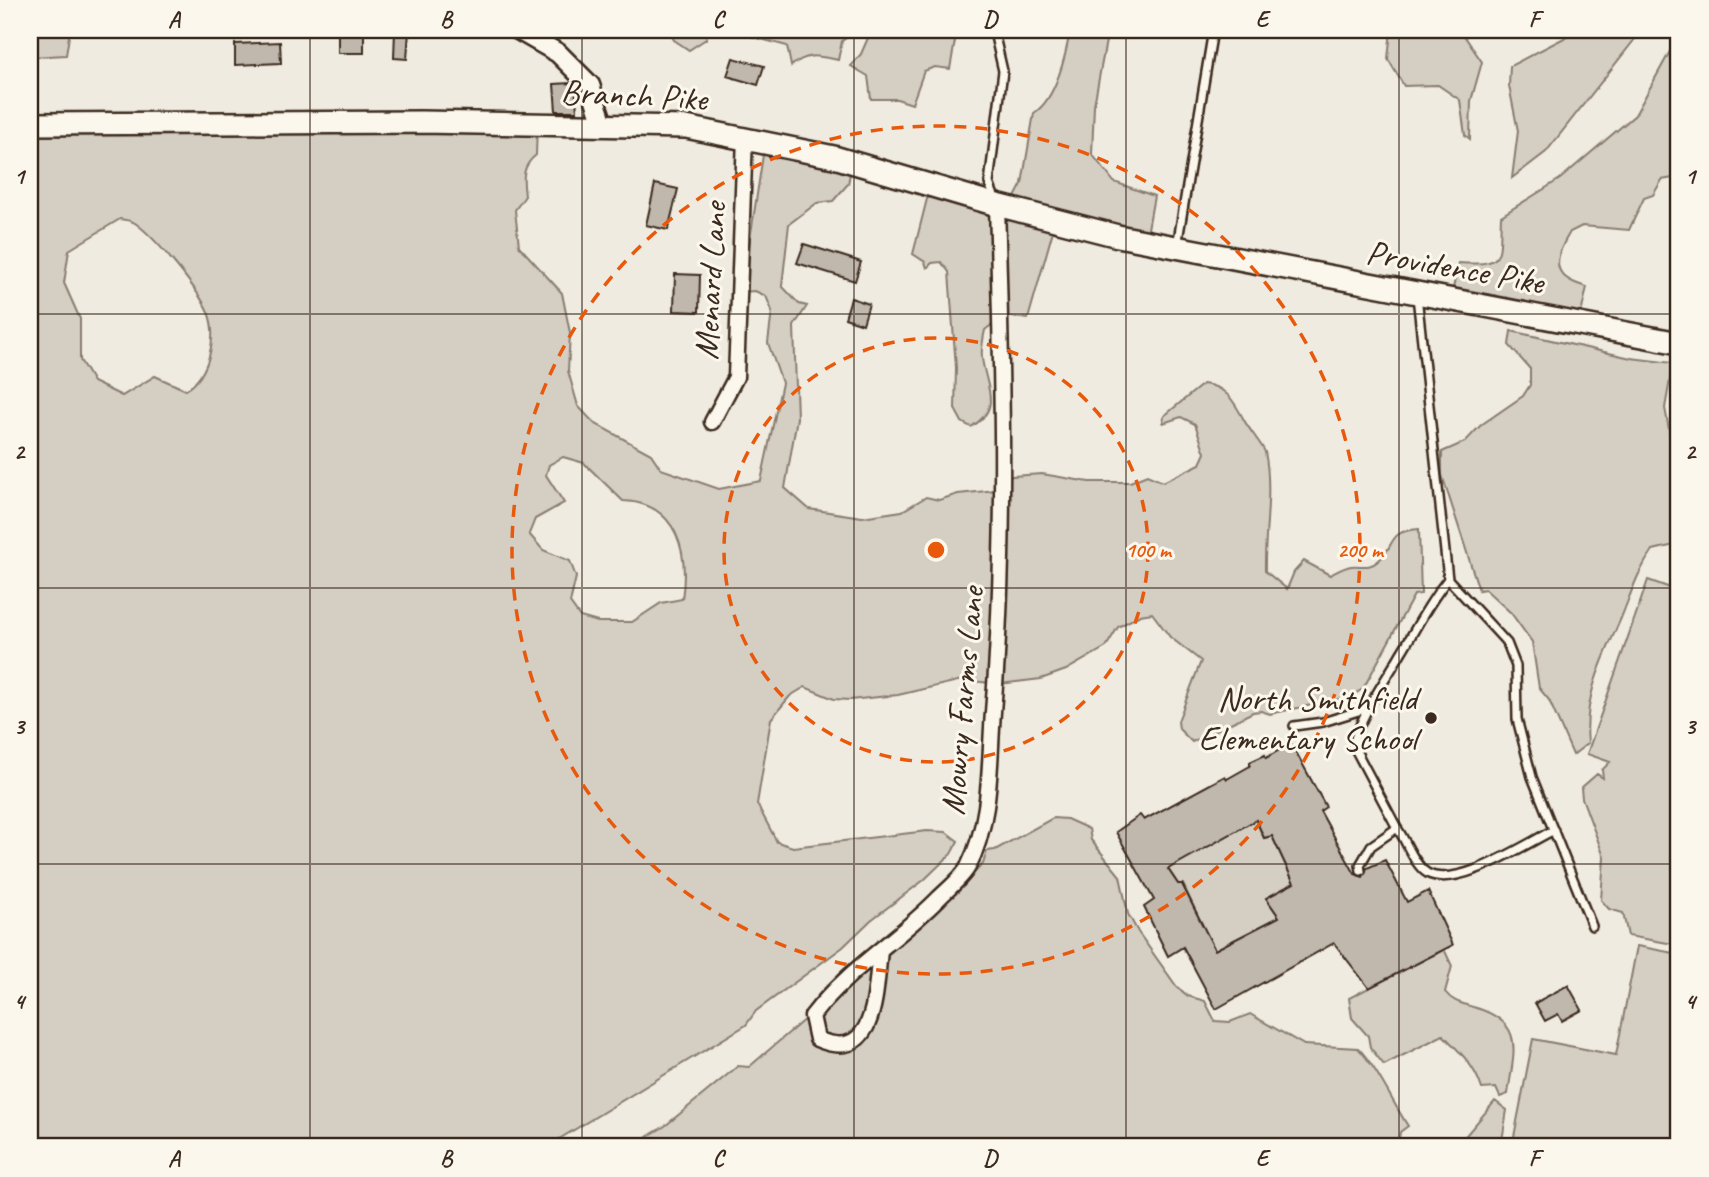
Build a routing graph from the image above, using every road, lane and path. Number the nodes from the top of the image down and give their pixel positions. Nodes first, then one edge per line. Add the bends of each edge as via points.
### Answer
1 (519, 30) edge
2 (1213, 30) edge
3 (994, 32) edge
4 (30, 124) edge
5 (603, 124) junction
6 (745, 137) junction
7 (998, 205) junction
8 (1177, 247) junction
9 (1219, 257) joint
10 (1417, 295) junction
11 (1679, 343) edge
12 (712, 422) dead end
13 (1448, 579) junction
14 (1368, 708) junction
15 (1294, 726) dead end
16 (1397, 828) junction
17 (1553, 830) junction
18 (1360, 871) dead end
19 (1592, 926) dead end
20 (880, 951) junction

1 - 5 street via 558,53 590,85
2 - 8 lane
3 - 7 lane via 1003,71 989,183
4 - 5 main road, Branch Pike
5 - 6 main road, Branch Pike via 686,127
6 - 7 main road, Branch Pike via 834,157
6 - 12 street, Menard Lane via 736,377
7 - 8 main road, Branch Pike
7 - 20 street, Mowry Farms Lane via 1002,612 984,825 967,869 910,928
8 - 9 main road, Branch Pike
9 - 10 main road, Providence Pike
10 - 11 main road, Providence Pike
10 - 13 lane
13 - 14 lane via 1429,602
13 - 17 lane via 1507,643 1516,666 1517,719 1531,777
14 - 15 lane
14 - 16 lane via 1353,745
16 - 17 lane via 1425,872 1440,877 1460,877
16 - 18 lane via 1371,846
17 - 19 lane
20 - 20 street, Mowry Farms Lane via 836,985 812,1016 817,1039 834,1046 853,1044 867,1029

